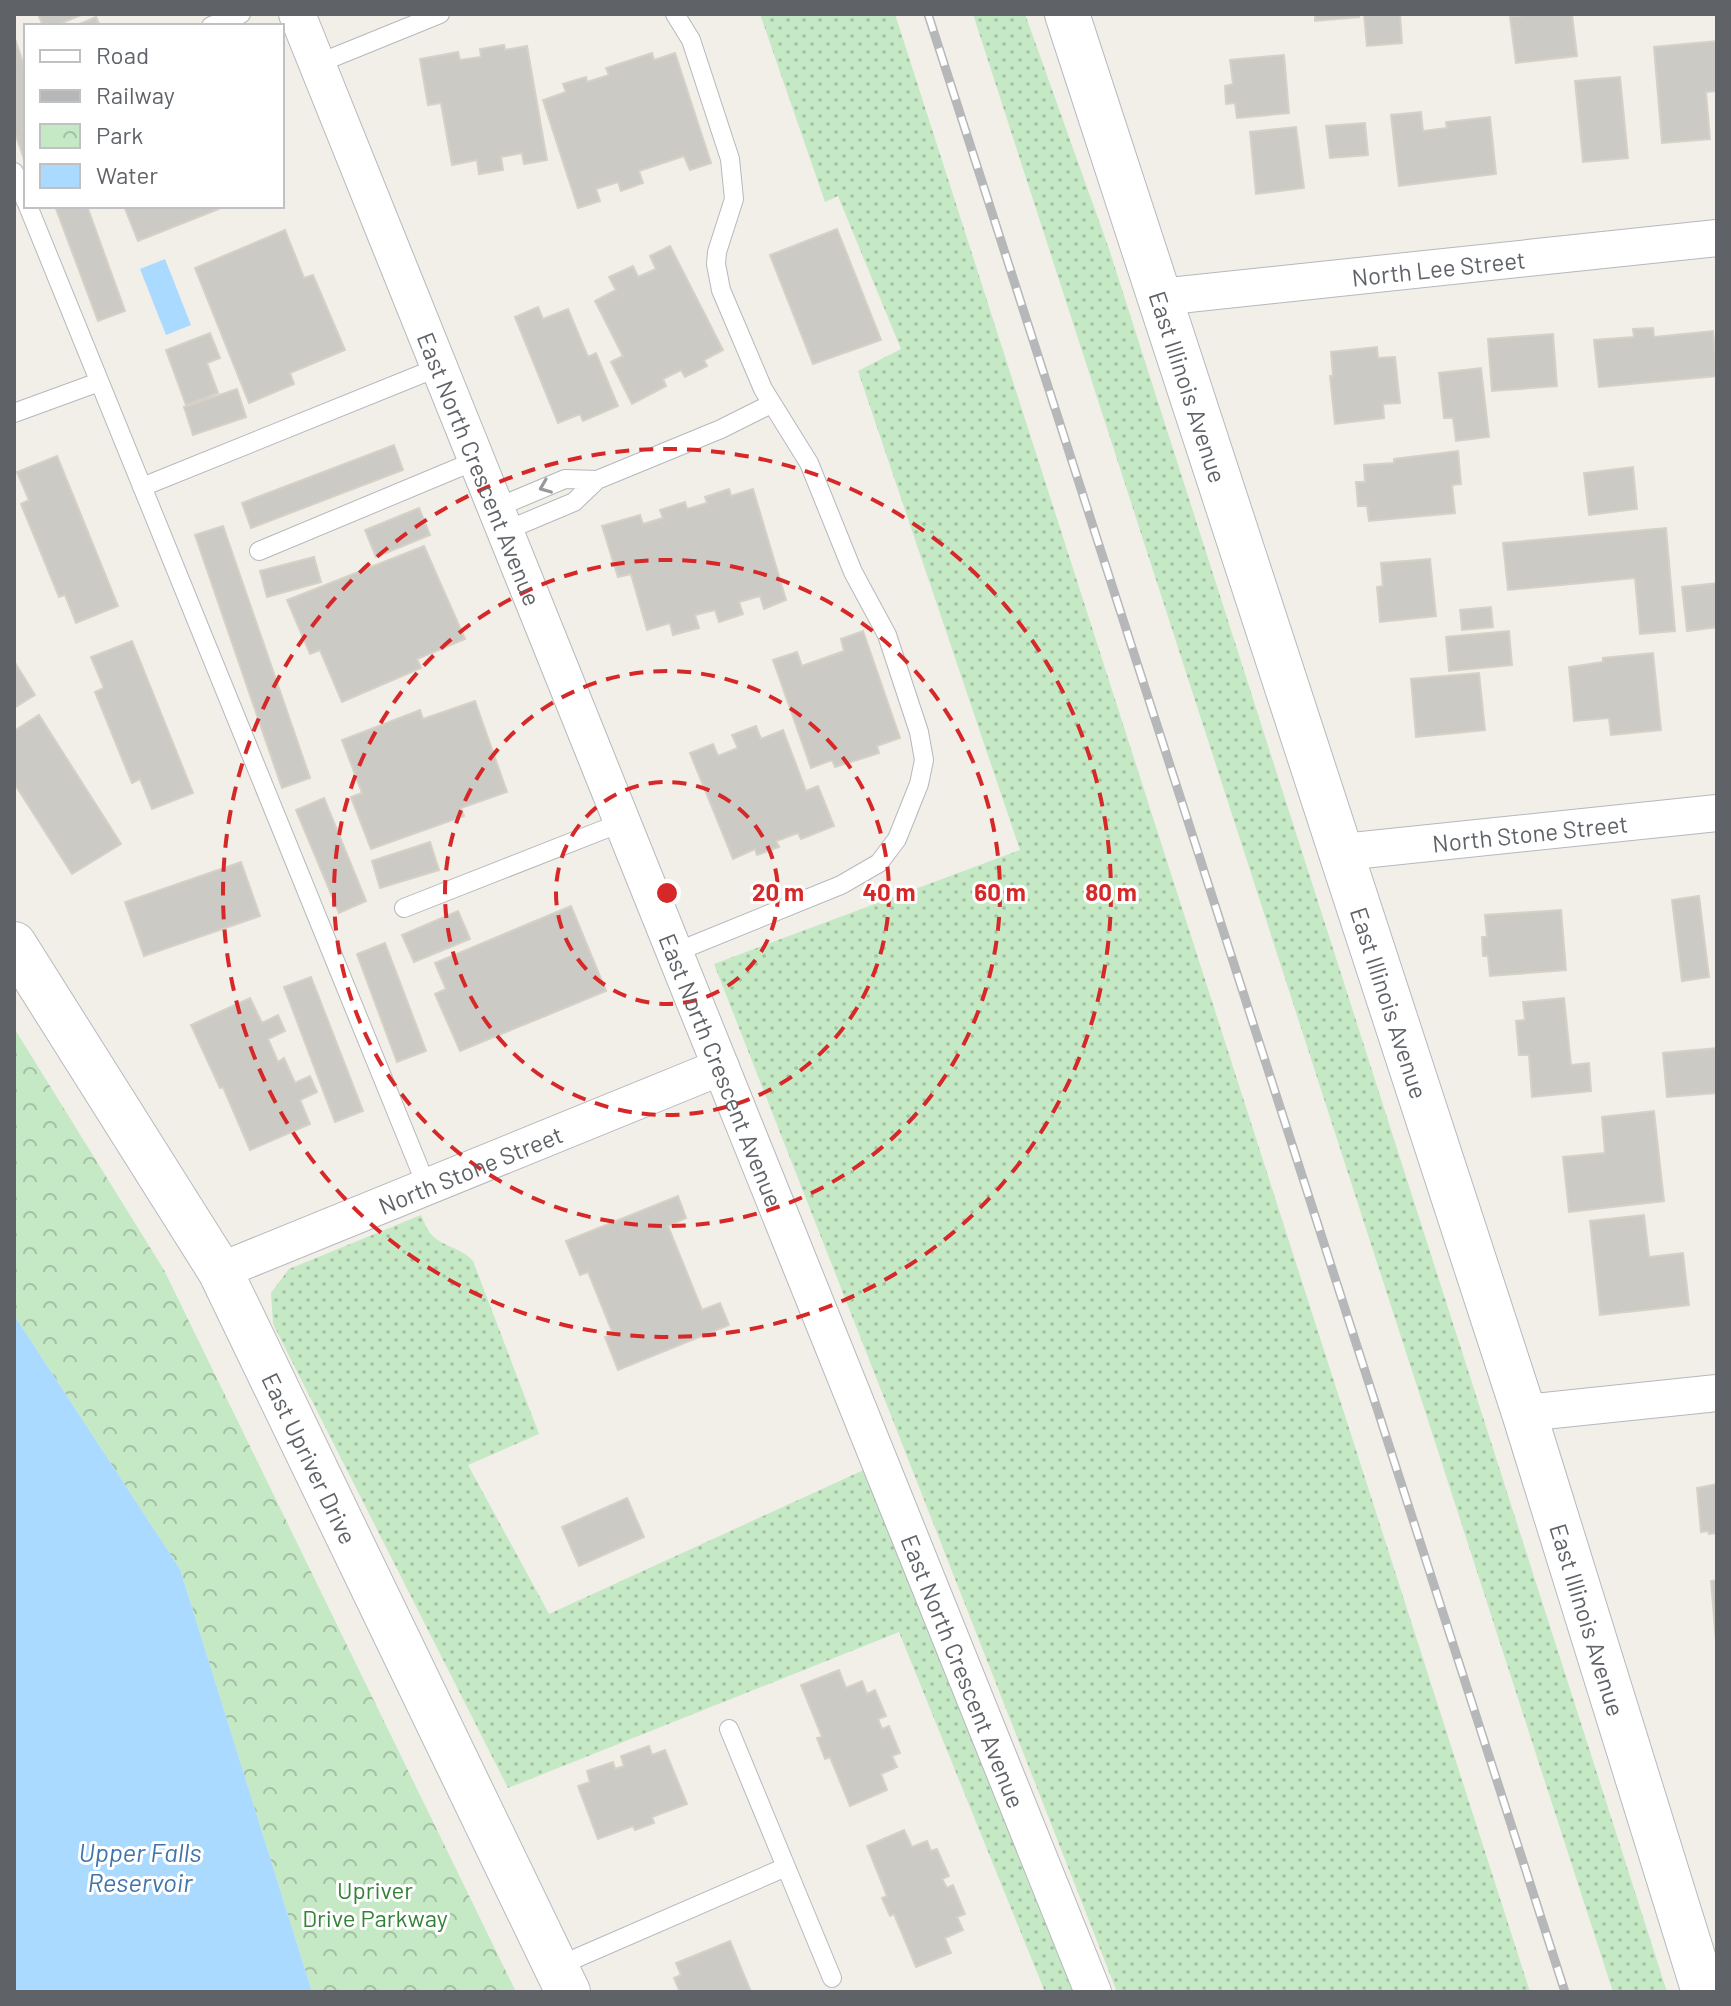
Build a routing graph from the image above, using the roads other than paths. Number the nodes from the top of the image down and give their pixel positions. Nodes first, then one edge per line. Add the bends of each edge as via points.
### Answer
1 (241, 14) edge
2 (297, 14) edge
3 (440, 14) edge
4 (675, 14) edge
5 (1067, 14) edge
6 (216, 24) edge
7 (317, 64) junction
8 (14, 172) edge
9 (24, 197) edge
10 (29, 208) edge
11 (1717, 238) edge
12 (1160, 297) junction
13 (439, 367) junction
14 (99, 382) junction
15 (771, 404) junction
16 (14, 413) edge
17 (477, 460) junction
18 (142, 487) junction
19 (501, 519) junction
20 (259, 551) dead end
21 (1717, 813) edge
22 (623, 822) junction
23 (1343, 852) junction
24 (404, 908) dead end
25 (14, 944) edge
26 (676, 952) junction
27 (721, 1067) junction
28 (427, 1187) junction
29 (220, 1271) junction
30 (1717, 1393) edge
31 (1524, 1413) junction
32 (729, 1729) dead end
33 (786, 1867) junction
34 (832, 1978) dead end
35 (1706, 1978) edge
36 (562, 1979) edge
37 (1093, 1992) edge

1 - 6 lane
2 - 7 street, East North Crescent Avenue
3 - 7 lane
4 - 15 lane via 691,40 734,180 732,207 717,252 718,276
5 - 12 main road, East Illinois Avenue
7 - 13 street, East North Crescent Avenue
8 - 9 lane
10 - 14 lane
11 - 12 street, North Lee Street
12 - 23 main road, East Illinois Avenue
13 - 17 street, East North Crescent Avenue
13 - 18 lane
14 - 16 lane
14 - 18 lane
15 - 19 lane via 597,480 565,479
15 - 26 lane via 814,473 853,572 887,635 919,732 923,773 897,839 868,872
17 - 19 street, East North Crescent Avenue
17 - 20 lane
18 - 28 lane
19 - 22 street, East North Crescent Avenue
21 - 23 street, North Stone Street
22 - 24 lane
22 - 26 street, East North Crescent Avenue
23 - 31 main road, East Illinois Avenue
25 - 29 main road, East Upriver Drive
26 - 27 street, East North Crescent Avenue
27 - 28 street, North Stone Street
27 - 37 street, East North Crescent Avenue
28 - 29 street, North Stone Street
29 - 36 main road, East Upriver Drive
30 - 31 street
31 - 35 main road, East Illinois Avenue
32 - 33 lane
33 - 34 lane
33 - 36 lane

